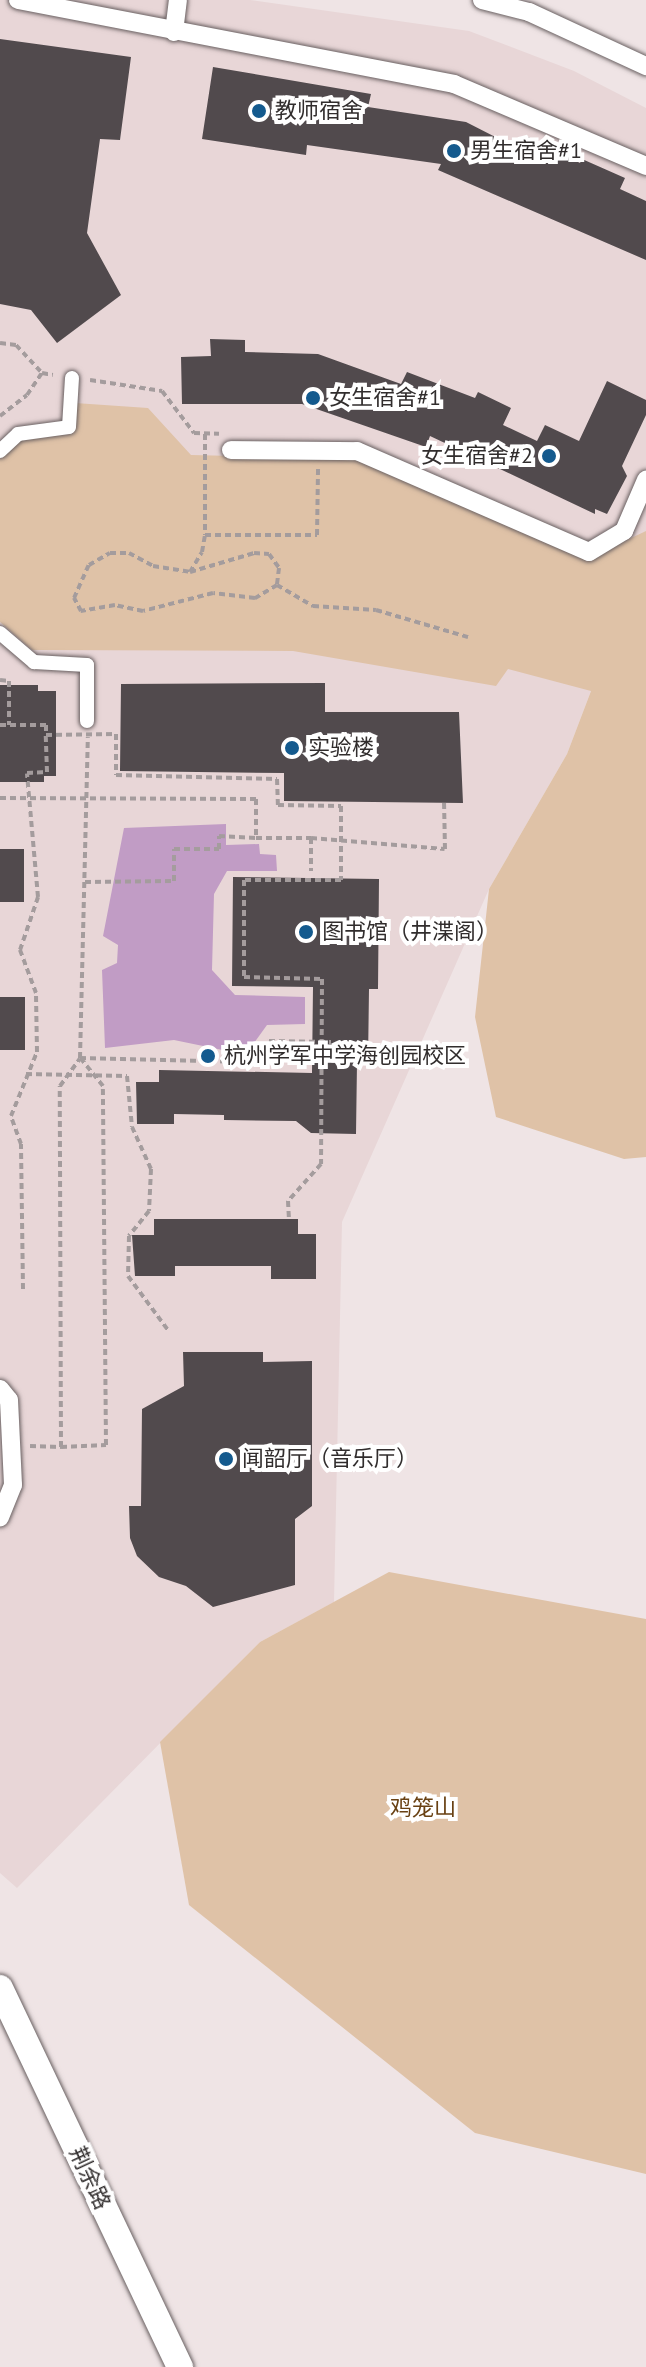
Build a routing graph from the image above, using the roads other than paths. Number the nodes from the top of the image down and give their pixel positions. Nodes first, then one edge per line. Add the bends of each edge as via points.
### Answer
1 (18, 0) edge
2 (178, 0) edge
3 (482, 0) edge
4 (174, 32) junction
5 (646, 66) edge
6 (646, 166) edge
7 (72, 378) road end
8 (231, 450) road end
9 (0, 451) edge
10 (646, 480) edge
11 (0, 633) edge
12 (87, 721) road end
13 (0, 1389) edge
14 (0, 1518) edge
15 (0, 1988) edge
16 (180, 2367) edge

1 - 4 street
2 - 4 street
3 - 5 street via 529,12
4 - 6 street via 454,84
7 - 9 street via 69,427 18,434
8 - 10 street via 357,451 589,552 624,531
11 - 12 street via 34,662 87,665
13 - 14 street via 9,1400 13,1485
15 - 16 main road, 荆余路

